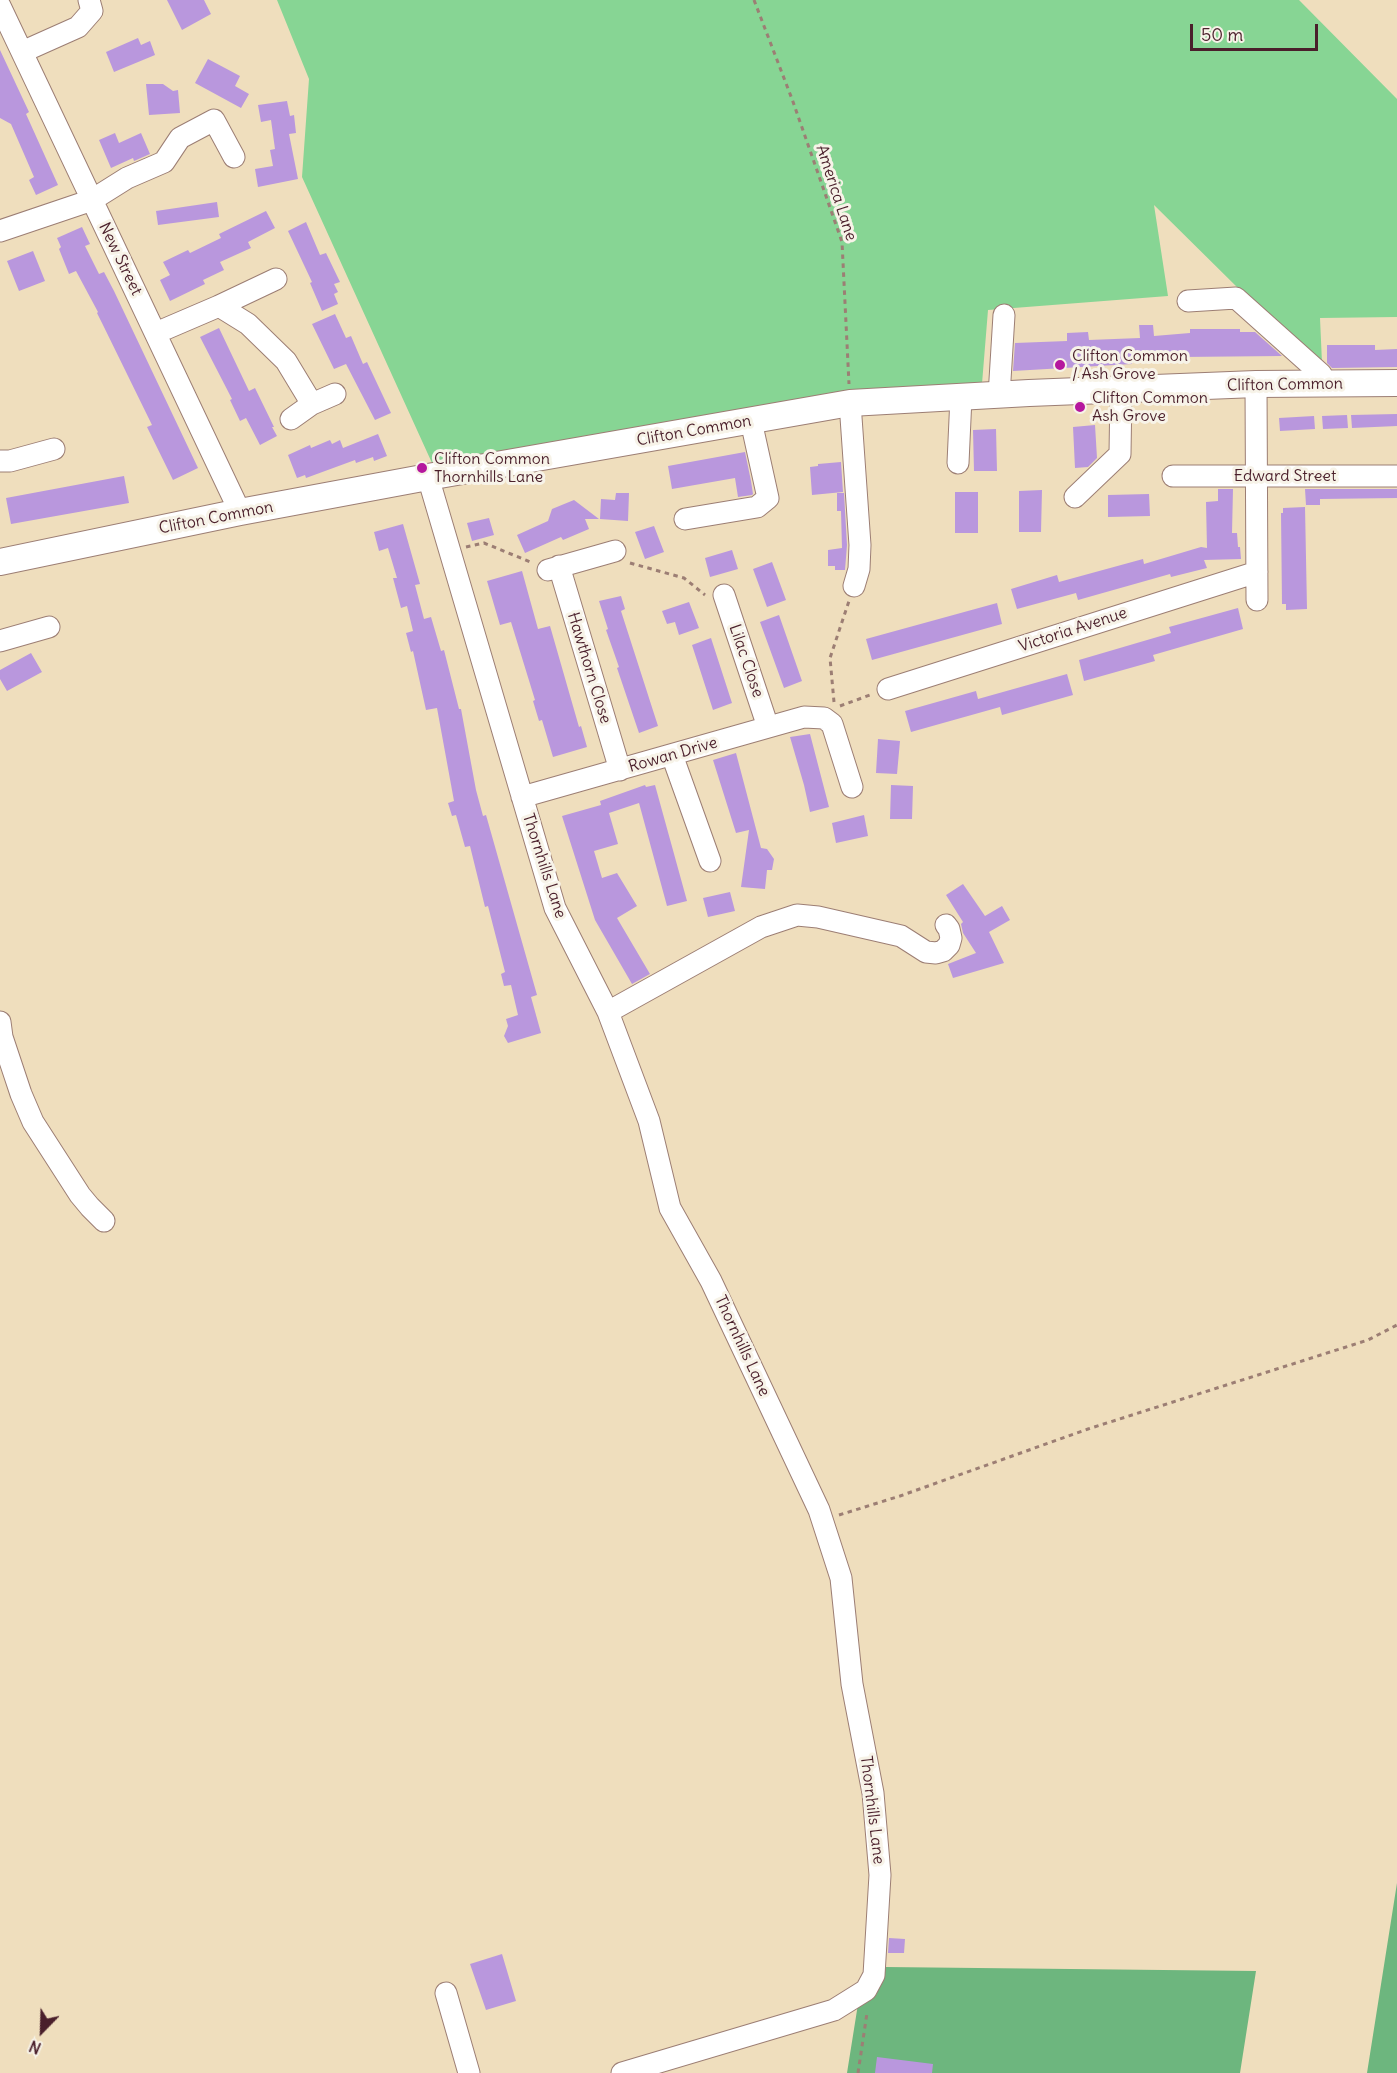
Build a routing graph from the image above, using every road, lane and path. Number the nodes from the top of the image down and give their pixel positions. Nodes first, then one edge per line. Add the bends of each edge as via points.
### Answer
1 (88, 0) edge
2 (754, 0) edge
3 (0, 6) edge
4 (22, 52) junction
5 (234, 157) dead end
6 (92, 200) junction
7 (0, 231) edge
8 (276, 279) dead end
9 (1188, 301) dead end
10 (219, 306) junction
11 (1004, 315) dead end
12 (156, 333) junction
13 (1325, 383) junction
14 (1397, 383) edge
15 (1256, 384) junction
16 (1120, 390) junction
17 (335, 394) dead end
18 (999, 396) junction
19 (961, 398) junction
20 (312, 404) junction
21 (850, 404) junction
22 (291, 419) dead end
23 (751, 421) junction
24 (54, 449) dead end
25 (0, 461) edge
26 (958, 463) dead end
27 (1173, 476) dead end
28 (1257, 476) junction
29 (1397, 476) edge
30 (428, 477) junction
31 (1075, 497) dead end
32 (240, 512) junction
33 (685, 519) dead end
34 (450, 550) junction
35 (615, 551) joint
36 (0, 562) edge
37 (553, 568) junction
38 (1257, 572) junction
39 (854, 585) joint
40 (724, 595) joint
41 (1257, 600) dead end
42 (49, 627) dead end
43 (0, 641) edge
44 (888, 689) joint
45 (768, 727) junction
46 (672, 755) junction
47 (620, 770) junction
48 (852, 787) dead end
49 (522, 797) junction
50 (710, 861) dead end
51 (946, 925) dead end
52 (608, 1012) junction
53 (0, 1022) edge
54 (104, 1221) dead end
55 (1397, 1325) edge
56 (819, 1510) junction
57 (866, 1990) junction
58 (446, 1993) dead end
59 (469, 2073) edge
60 (622, 2073) edge
61 (858, 2073) edge

1 - 4 street via 92,11 78,27
2 - 21 path, America Lane via 842,242
3 - 4 street, New Street
4 - 6 street, New Street
5 - 6 street via 214,120 180,138 164,162 127,178
6 - 7 street
6 - 12 street, New Street
8 - 10 street
9 - 13 street via 1236,298 1321,374
10 - 12 street
10 - 20 street via 248,324 285,361
11 - 18 street
12 - 32 street, New Street
13 - 14 main road, Clifton Common
13 - 15 main road, Clifton Common
15 - 16 main road, Clifton Common
15 - 28 street
16 - 18 main road, Clifton Common
16 - 31 street via 1120,454
17 - 20 street
18 - 19 main road, Clifton Common
19 - 21 main road, Clifton Common
19 - 26 street
20 - 22 street
21 - 23 main road, Clifton Common
21 - 39 street via 860,545
23 - 30 main road, Clifton Common
23 - 33 street via 768,498 757,507
24 - 25 street
27 - 28 street, Edward Street
28 - 29 street, Edward Street
28 - 38 street
30 - 32 main road, Clifton Common
30 - 34 street, Thornhills Lane
32 - 36 main road, Clifton Common
34 - 37 path via 484,543
34 - 49 street, Thornhills Lane
35 - 37 street
35 - 40 path via 622,560 684,578 708,597
37 - 47 street, Hawthorn Close
38 - 41 street
38 - 44 street, Victoria Avenue
39 - 44 path via 830,658 834,708
40 - 45 street, Lilac Close
42 - 43 street
45 - 46 street, Rowan Drive
45 - 48 street, Rowan Drive via 804,717 824,718 831,724
46 - 47 street, Rowan Drive
46 - 50 street
47 - 49 street, Rowan Drive
49 - 52 street, Thornhills Lane via 555,908
51 - 52 street via 951,938 949,945 936,953 926,952 901,936 818,916 797,915 760,927
52 - 56 street, Thornhills Lane via 649,1121 670,1208 711,1281
53 - 54 street via 33,1122 80,1194
55 - 56 path via 1368,1340 1088,1428 900,1496 839,1515
56 - 57 street, Thornhills Lane via 841,1578 852,1684 873,1793 880,1875 874,1975
57 - 60 street via 834,2010
57 - 61 path via 867,2018
58 - 59 street

